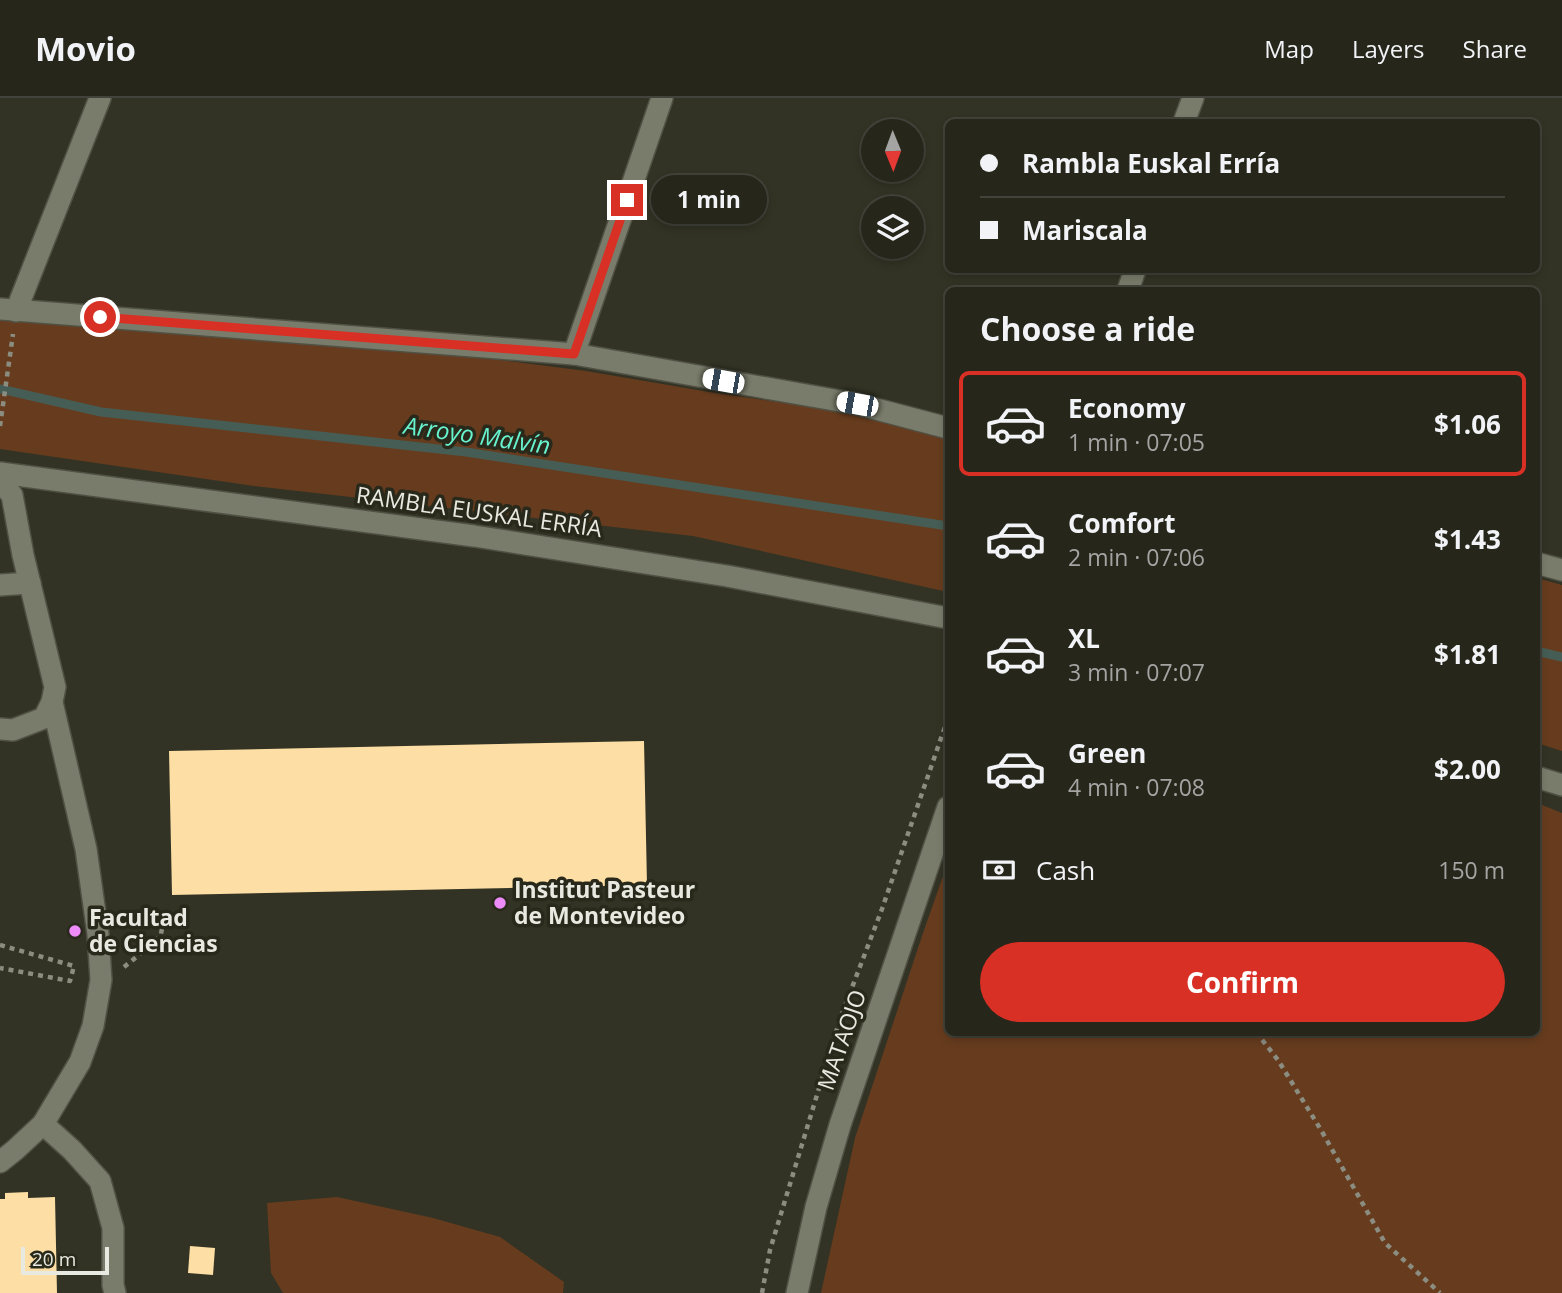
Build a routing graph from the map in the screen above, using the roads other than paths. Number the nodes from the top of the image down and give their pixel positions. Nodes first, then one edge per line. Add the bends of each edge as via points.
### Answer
1 (100, 98) edge
2 (662, 98) edge
3 (1192, 98) edge
4 (1185, 119) edge
5 (8, 310) edge
6 (574, 354) junction
7 (945, 427) edge
8 (0, 473) edge
9 (0, 481) edge
10 (1540, 563) edge
11 (1562, 570) edge
12 (30, 583) junction
13 (0, 584) edge
14 (945, 617) edge
15 (52, 702) junction
16 (0, 729) edge
17 (1540, 778) edge
18 (1562, 785) edge
19 (945, 816) edge
20 (43, 1124) junction
21 (0, 1162) edge
22 (115, 1293) edge
23 (797, 1293) edge

1 - 5 street
2 - 6 street
3 - 4 street
5 - 6 street
6 - 7 street via 857,404
8 - 14 street, RAMBLA EUSKAL ERRÍA via 474,536 727,576
9 - 12 street via 12,495
10 - 11 street
12 - 13 street
12 - 15 street via 55,687
15 - 16 street via 44,718 13,730
15 - 20 street via 86,849 101,980 93,1026 80,1062
17 - 18 street
19 - 23 street, MATAOJO via 840,1125
20 - 21 street
20 - 22 street via 100,1181 113,1228

